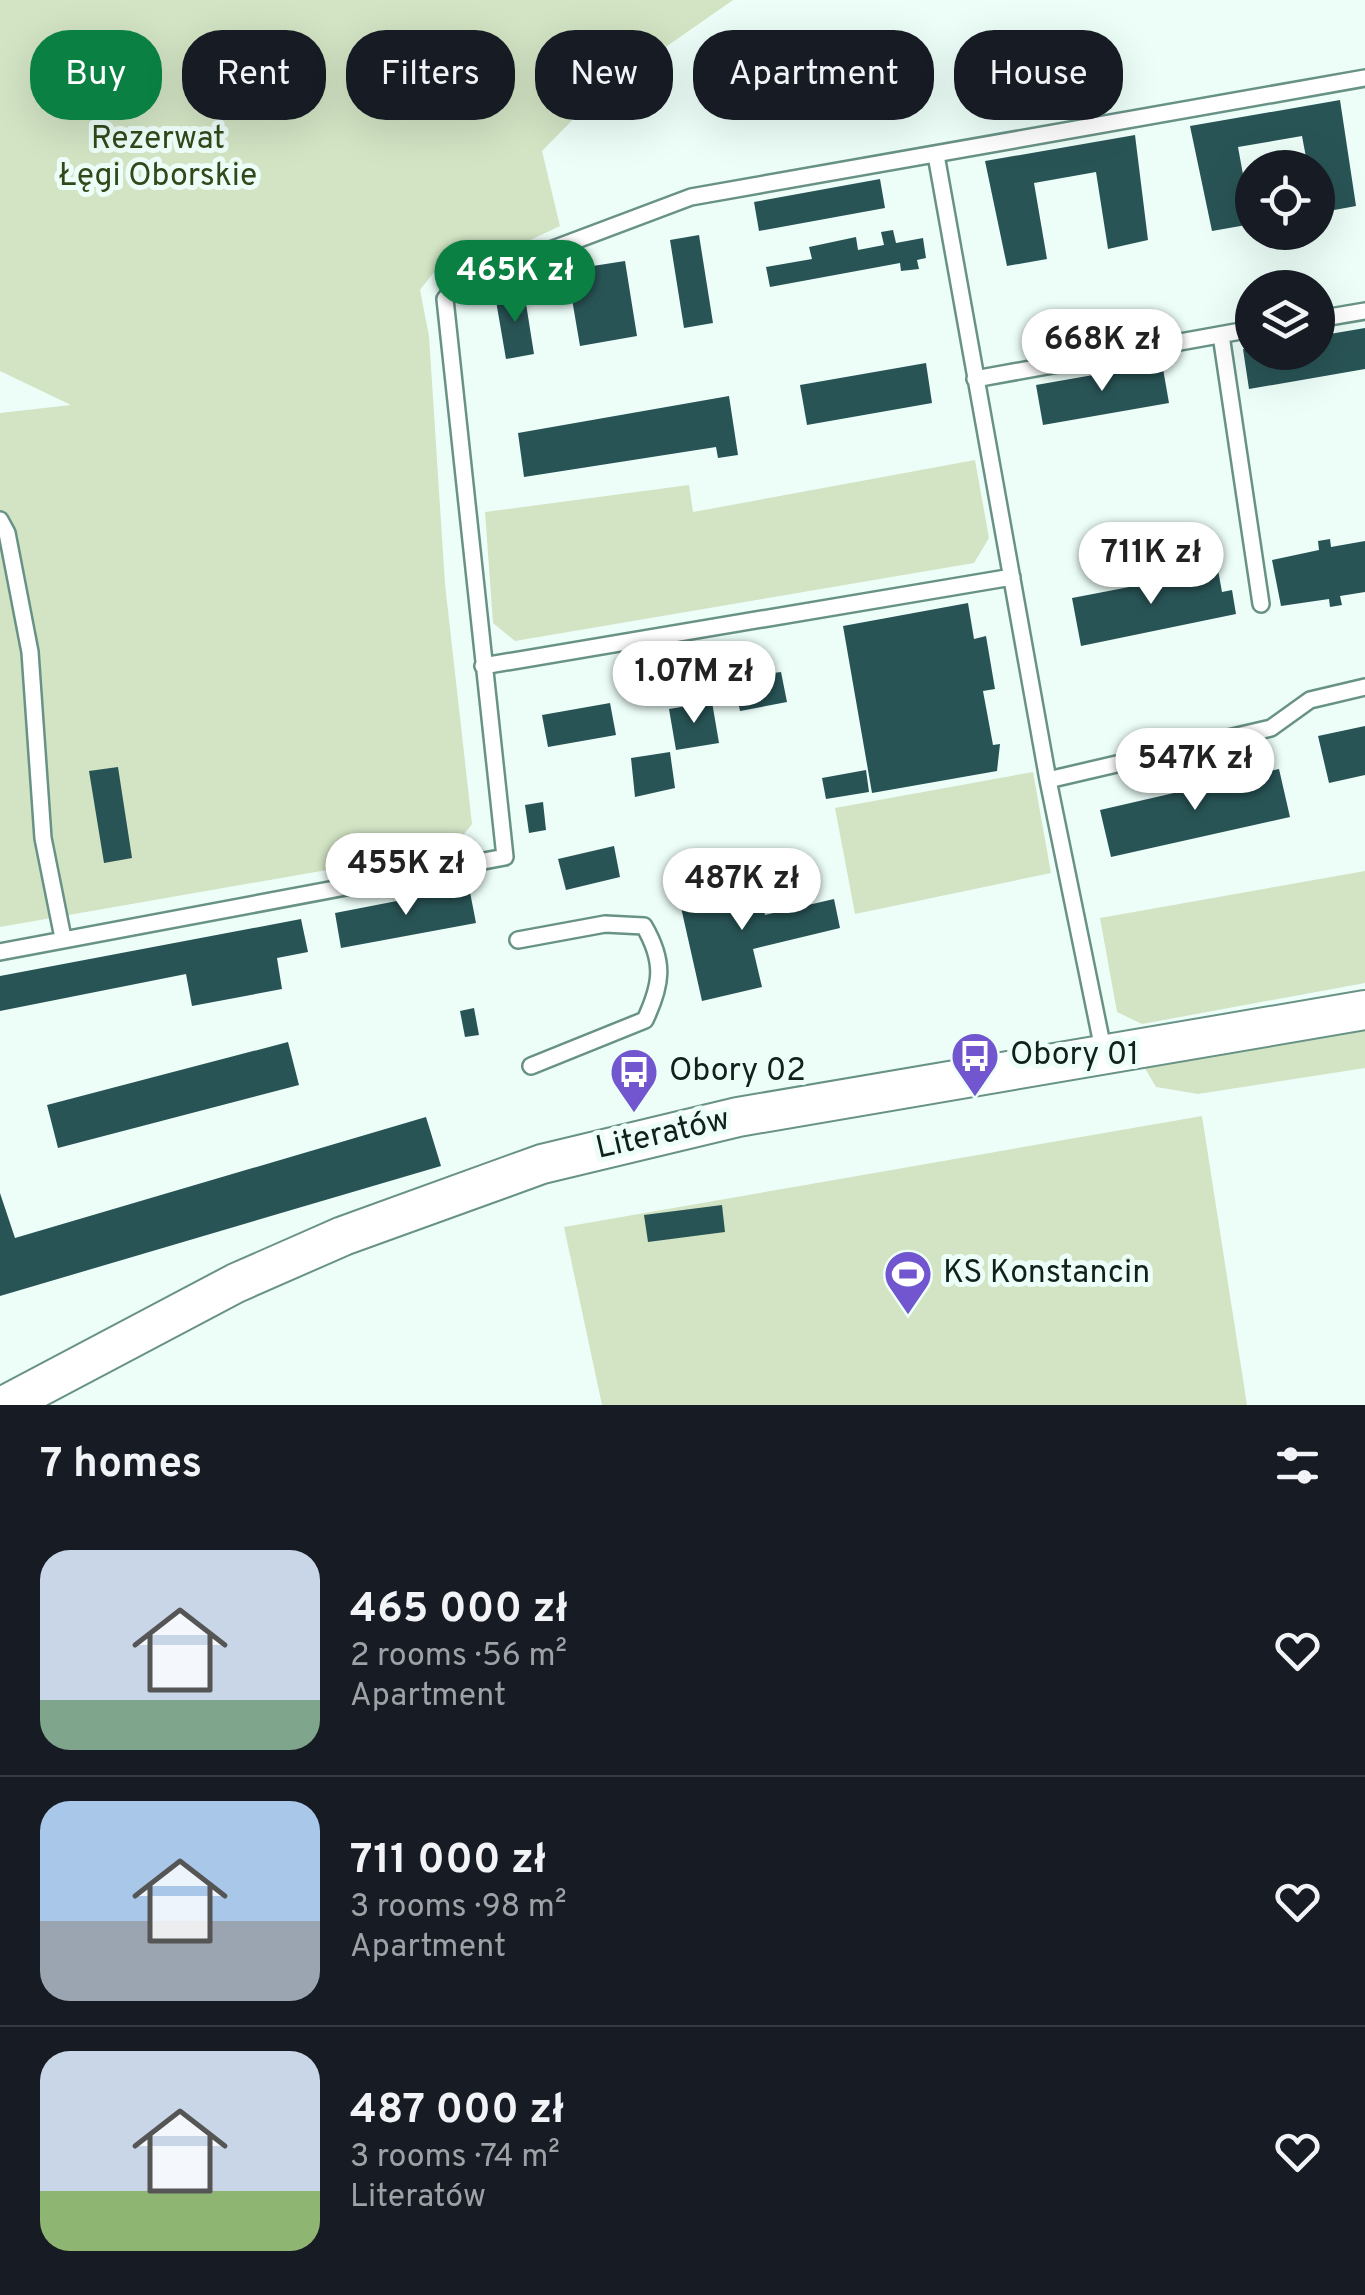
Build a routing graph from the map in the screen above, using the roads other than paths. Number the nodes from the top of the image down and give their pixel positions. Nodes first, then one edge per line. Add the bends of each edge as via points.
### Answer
1 (1365, 78) edge
2 (936, 155) junction
3 (1365, 312) edge
4 (1335, 316) edge
5 (1235, 332) edge
6 (1221, 334) junction
7 (974, 379) junction
8 (0, 520) edge
9 (1012, 577) junction
10 (1262, 604) dead end
11 (483, 666) junction
12 (1365, 687) edge
13 (1048, 780) junction
14 (63, 938) junction
15 (518, 940) dead end
16 (0, 952) edge
17 (1365, 1010) edge
18 (1104, 1054) junction
19 (531, 1066) dead end
20 (5, 1405) edge

1 - 2 lane
2 - 7 lane
2 - 11 lane via 692,197 457,286 445,298
3 - 4 lane
5 - 6 lane
6 - 7 lane
6 - 10 lane
7 - 9 lane
8 - 14 lane via 30,652 43,838
9 - 11 lane
9 - 13 lane
11 - 14 lane via 505,858
12 - 13 lane via 1310,700 1271,728
13 - 18 lane
14 - 16 lane
15 - 19 lane via 605,924 644,926 656,947 660,988 645,1020
17 - 18 street, Literatów
18 - 20 street, Literatów via 738,1117 542,1164 343,1236 236,1283

